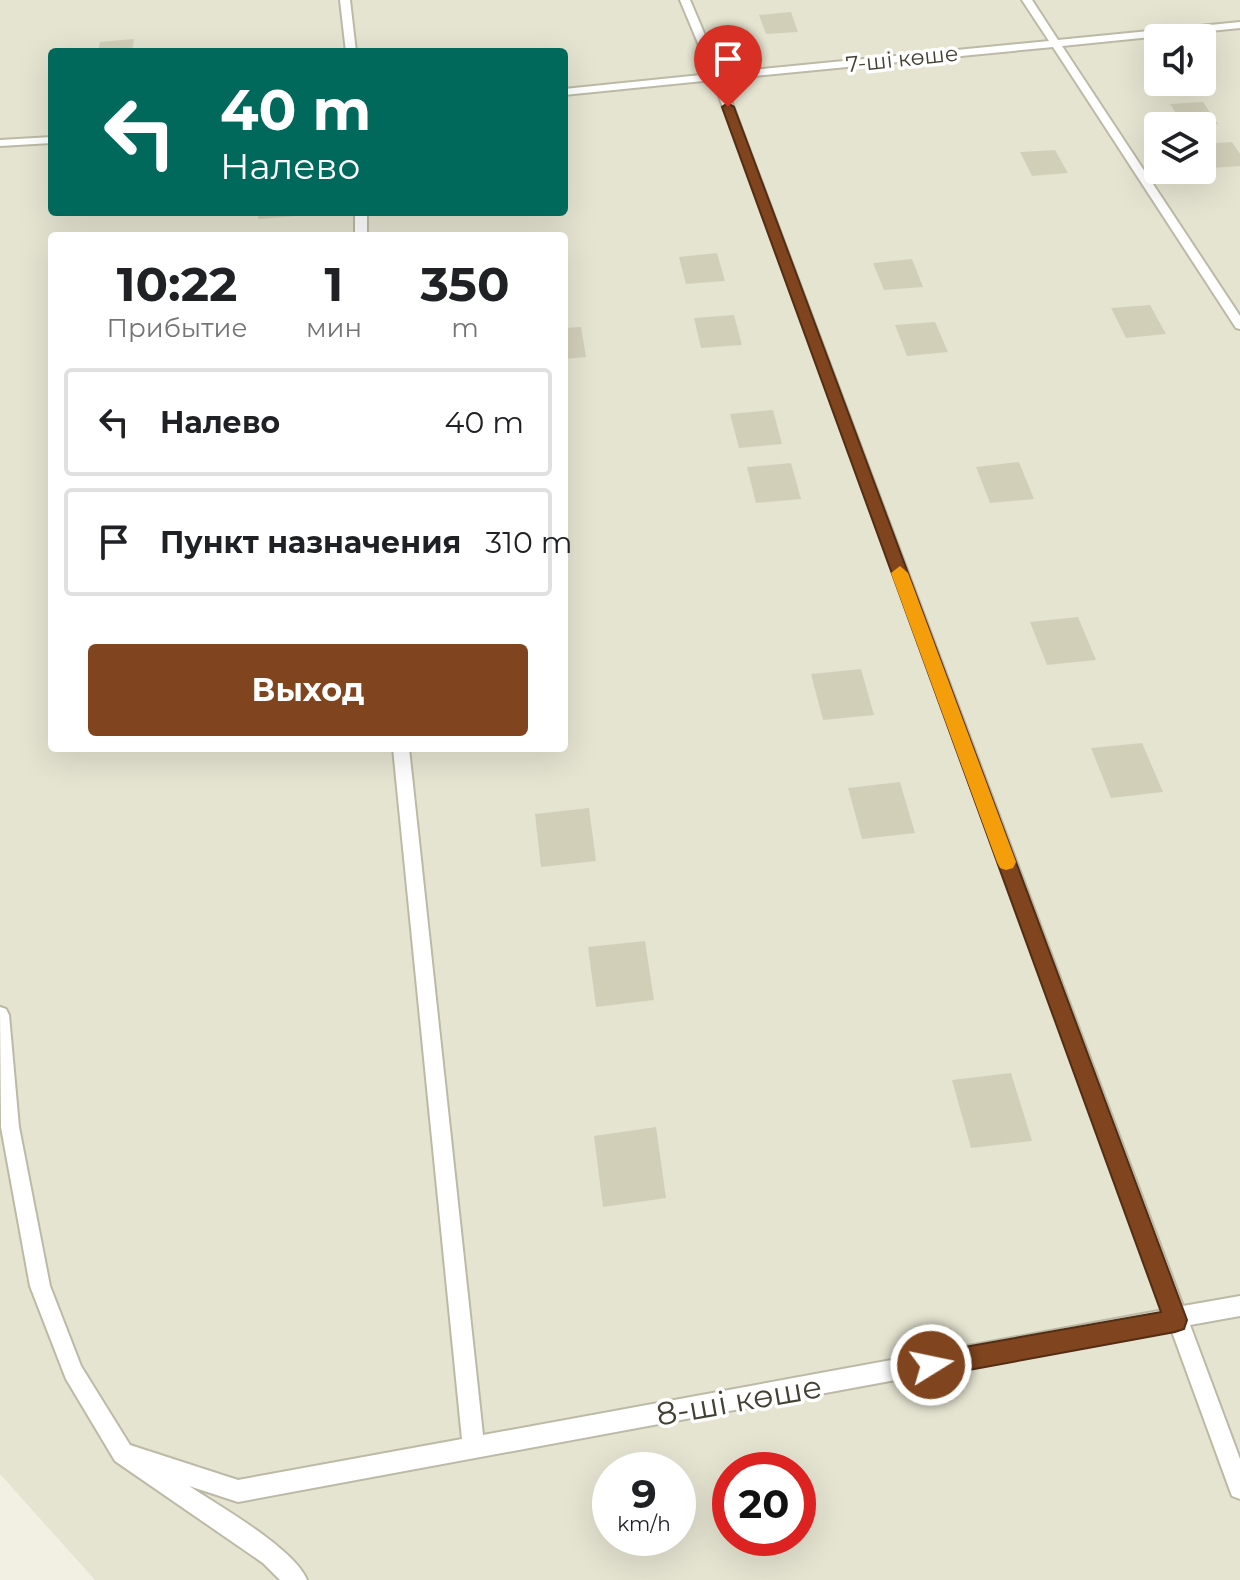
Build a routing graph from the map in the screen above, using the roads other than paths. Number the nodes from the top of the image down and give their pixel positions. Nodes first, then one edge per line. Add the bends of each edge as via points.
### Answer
1 (345, 0) edge
2 (685, 0) edge
3 (1027, 0) edge
4 (1240, 25) edge
5 (1057, 44) junction
6 (351, 48) edge
7 (717, 77) junction
8 (568, 92) edge
9 (48, 140) edge
10 (0, 143) edge
11 (1240, 325) edge
12 (401, 752) edge
13 (0, 1015) edge
14 (1240, 1306) edge
15 (1175, 1320) junction
16 (474, 1449) junction
17 (123, 1453) junction
18 (1240, 1488) edge
19 (296, 1580) edge

1 - 6 lane
2 - 7 lane
3 - 5 lane
4 - 5 lane, 7-ші көше
5 - 7 lane, 7-ші көше
5 - 11 lane
7 - 8 lane, 7-ші көше
7 - 15 lane
9 - 10 lane
12 - 16 lane
13 - 17 lane via 10,1127 40,1286 73,1372
14 - 15 lane, 8-ші көше
15 - 16 lane, 8-ші көше
15 - 18 lane
16 - 17 lane, 8-ші көше via 238,1491
17 - 19 lane via 271,1555

